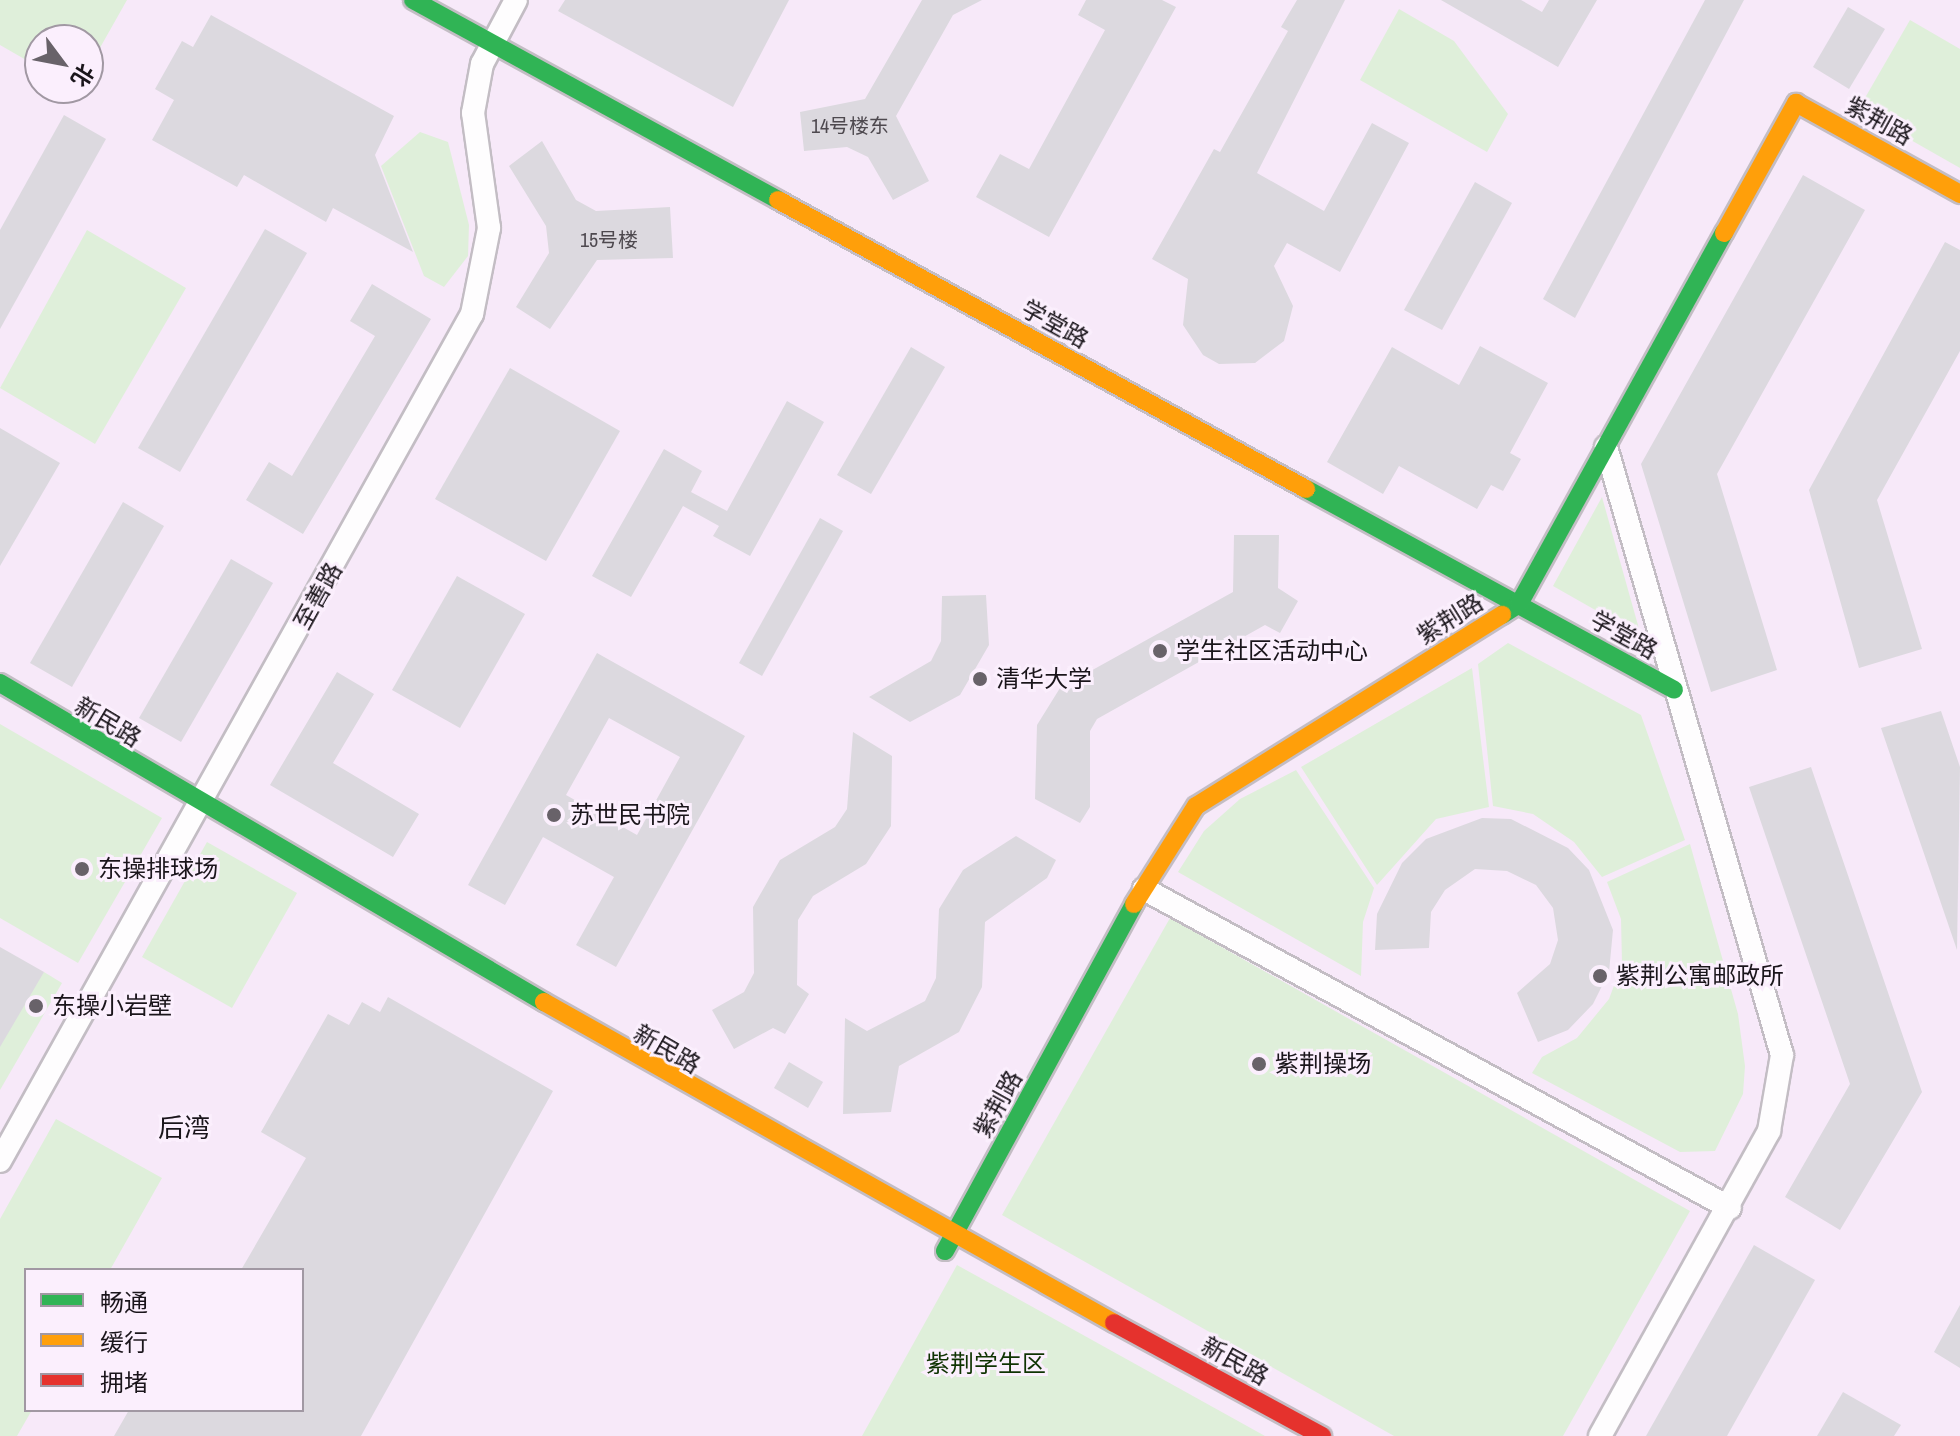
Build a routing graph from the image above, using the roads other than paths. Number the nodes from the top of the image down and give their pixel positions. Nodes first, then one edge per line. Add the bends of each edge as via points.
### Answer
1 (413, 0) edge
2 (516, 0) edge
3 (493, 42) junction
4 (1960, 194) edge
5 (1606, 447) junction
6 (1519, 604) junction
7 (0, 683) edge
8 (1674, 690) junction
9 (201, 804) junction
10 (1144, 889) junction
11 (0, 1161) edge
12 (1730, 1208) junction
13 (955, 1233) junction
14 (945, 1251) dead end
15 (1322, 1436) edge
16 (1600, 1436) edge

1 - 3 street, 学堂路
2 - 3 street, 至善路
3 - 6 street, 学堂路
3 - 9 street, 至善路 via 473,113 489,228 472,314
4 - 5 street, 紫荆路 via 1796,103
5 - 6 street, 紫荆路
5 - 8 street
6 - 8 street, 学堂路
6 - 10 street, 紫荆路 via 1196,806
7 - 9 street, 新民路
8 - 12 street via 1782,1055 1769,1131
9 - 11 street, 至善路
9 - 13 street, 新民路 via 711,1102
10 - 12 street
10 - 13 street, 紫荆路
12 - 16 street
13 - 14 street, 紫荆路
13 - 15 street, 新民路

